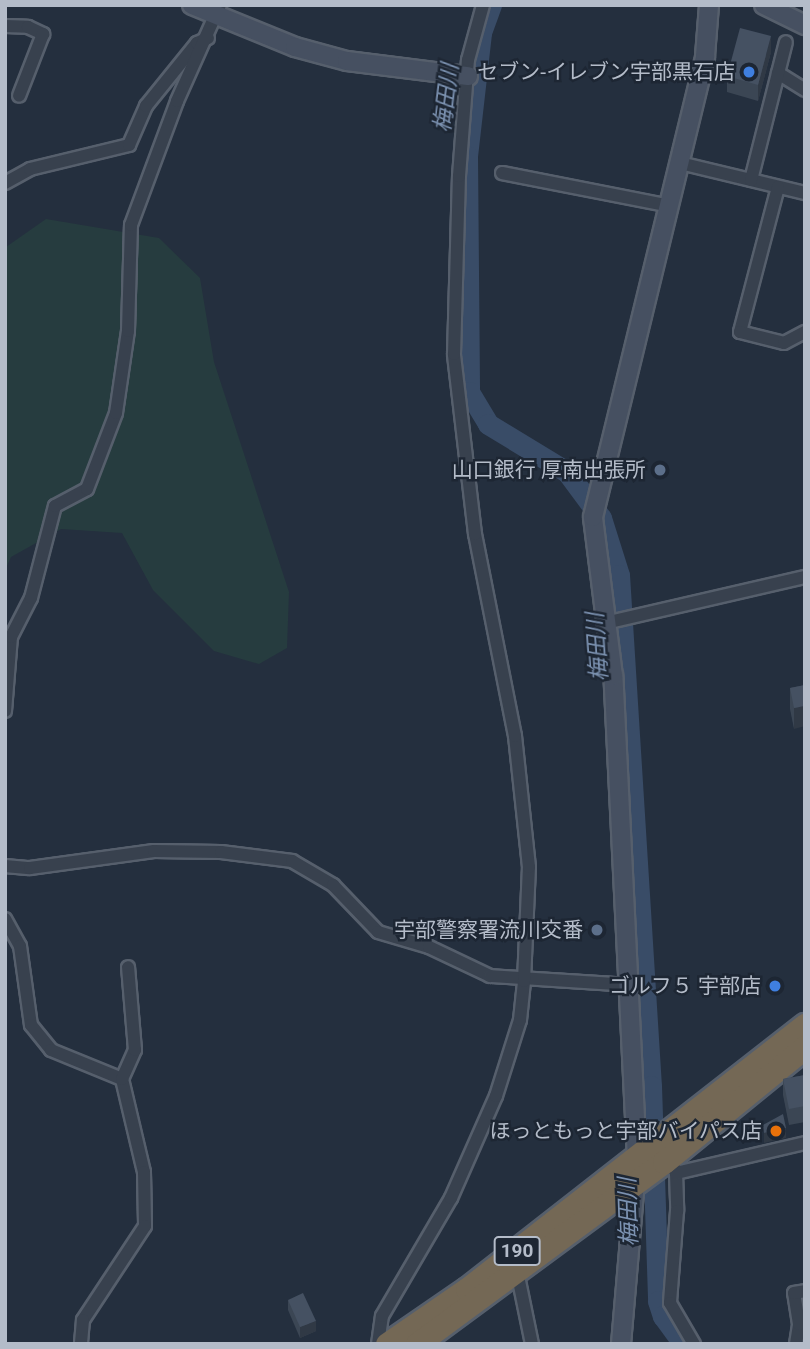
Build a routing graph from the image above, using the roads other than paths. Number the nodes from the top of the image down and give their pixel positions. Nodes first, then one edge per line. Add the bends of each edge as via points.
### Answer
1 (192, 5) edge
2 (483, 5) edge
3 (709, 5) edge
4 (764, 5) edge
5 (218, 11) edge
6 (805, 25) edge
7 (5, 26) edge
8 (208, 38) junction
9 (786, 42) dead end
10 (778, 74) junction
11 (468, 76) junction
12 (805, 90) edge
13 (19, 96) dead end
14 (680, 163) junction
15 (502, 173) dead end
16 (751, 180) junction
17 (5, 183) edge
18 (778, 187) junction
19 (805, 193) edge
20 (670, 206) junction
21 (805, 332) edge
22 (805, 577) edge
23 (620, 619) junction
24 (5, 711) edge
25 (5, 866) edge
26 (5, 919) edge
27 (128, 967) dead end
28 (524, 981) junction
29 (629, 985) junction
30 (805, 1026) edge
31 (805, 1047) edge
32 (122, 1079) junction
33 (805, 1143) edge
34 (655, 1161) junction
35 (517, 1271) junction
36 (805, 1291) edge
37 (802, 1323) edge
38 (81, 1344) edge
39 (378, 1344) edge
40 (387, 1344) edge
41 (417, 1344) edge
42 (533, 1344) edge
43 (621, 1344) edge
44 (694, 1344) edge
45 (796, 1344) edge

1 - 5 street
2 - 11 street via 473,35
3 - 14 street via 705,57
4 - 6 street
5 - 8 street
5 - 11 street via 295,47 348,61
7 - 13 street via 28,27 43,34
8 - 17 street via 197,43 146,106 129,145 30,169
8 - 24 street via 177,101 131,225 128,331 116,414 87,489 55,506 31,598 11,637
9 - 10 street
10 - 12 street
10 - 16 street
11 - 28 street via 459,176 454,354 475,534 515,736 529,866
14 - 16 street
14 - 20 street
15 - 20 street
16 - 18 street
18 - 19 street
18 - 21 street via 740,332 784,343
20 - 23 street via 593,517
22 - 23 street
23 - 29 street via 613,676
25 - 28 street via 50,866 154,851 221,852 292,861 333,885 378,932 429,947 490,976
26 - 32 street via 20,946 31,1025 51,1050
27 - 32 street via 135,1051
28 - 29 street
28 - 39 street via 520,1020 496,1096 451,1198 382,1316
29 - 34 street
30 - 34 highway, 190
31 - 34 highway, 190
32 - 38 street via 144,1172 145,1226 83,1320
33 - 34 street
34 - 35 highway, 190
34 - 40 highway, 190
34 - 43 street
34 - 44 street via 670,1303
35 - 41 highway, 190
35 - 42 street
36 - 37 street via 793,1293
37 - 45 street

